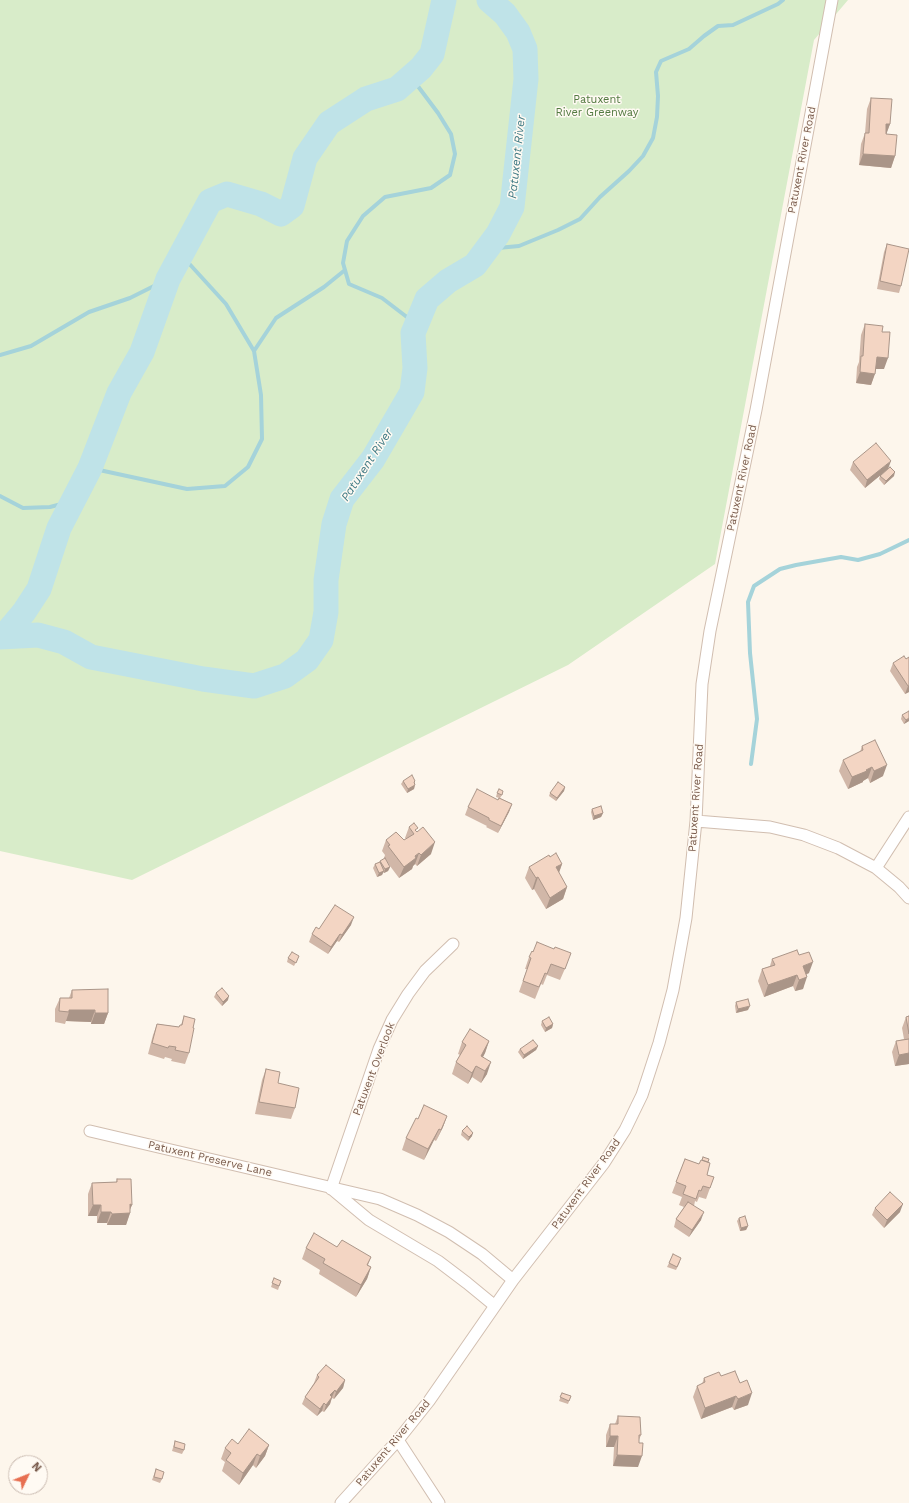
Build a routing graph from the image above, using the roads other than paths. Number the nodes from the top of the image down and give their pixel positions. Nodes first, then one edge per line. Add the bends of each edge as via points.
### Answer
1 (832, 0) edge
2 (909, 817) edge
3 (696, 820) junction
4 (876, 868) junction
5 (909, 898) edge
6 (453, 944) dead end
7 (90, 1131) dead end
8 (330, 1189) junction
9 (513, 1280) junction
10 (495, 1306) junction
11 (398, 1440) junction
12 (341, 1503) edge
13 (438, 1503) edge

1 - 3 street, Patuxent River Road via 756,410 710,631 702,684
2 - 4 street
3 - 4 street via 770,827 804,835 838,848
3 - 9 street, Patuxent River Road via 686,918 674,990 642,1095 625,1130 604,1163
4 - 5 street
6 - 8 street, Patuxent Overlook via 425,971 392,1020 379,1049
7 - 8 street, Patuxent Preserve Lane
8 - 9 street, Patuxent Preserve Lane via 380,1199 416,1215 449,1232 482,1254
8 - 10 street, Patuxent Preserve Lane via 369,1220 438,1261
9 - 10 street, Patuxent River Road
10 - 11 street, Patuxent River Road via 429,1401
11 - 12 street, Patuxent River Road
11 - 13 street

